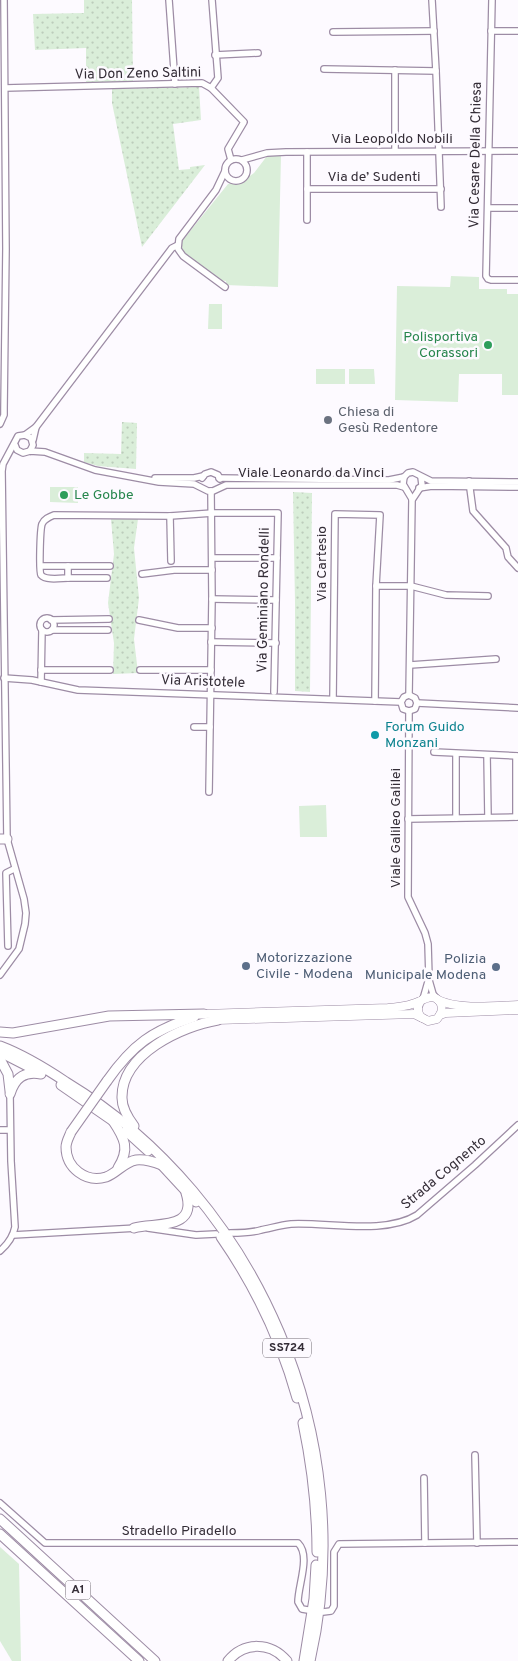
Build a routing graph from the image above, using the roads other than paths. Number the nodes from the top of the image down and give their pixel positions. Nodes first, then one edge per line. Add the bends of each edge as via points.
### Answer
1 (4, 0) edge
2 (169, 0) edge
3 (212, 0) edge
4 (432, 0) edge
5 (492, 0) edge
6 (434, 31) junction
7 (491, 31) junction
8 (518, 31) edge
9 (333, 32) dead end
10 (258, 53) dead end
11 (216, 55) junction
12 (324, 69) dead end
13 (395, 70) junction
14 (436, 71) junction
15 (175, 84) junction
16 (5, 88) junction
17 (211, 88) junction
18 (395, 151) junction
19 (439, 151) junction
20 (490, 151) junction
21 (518, 151) edge
22 (307, 152) junction
23 (231, 160) junction
24 (244, 163) junction
25 (225, 171) junction
26 (231, 179) junction
27 (306, 189) junction
28 (441, 189) junction
29 (216, 190) junction
30 (441, 207) dead end
31 (488, 208) junction
32 (518, 208) edge
33 (306, 220) dead end
34 (178, 245) junction
35 (518, 280) edge
36 (225, 287) dead end
37 (0, 424) edge
38 (36, 427) junction
39 (25, 434) junction
40 (33, 442) junction
41 (15, 445) junction
42 (18, 451) junction
43 (30, 451) junction
44 (45, 452) junction
45 (8, 455) junction
46 (203, 476) junction
47 (404, 477) junction
48 (421, 477) junction
49 (143, 478) junction
50 (219, 478) junction
51 (518, 482) edge
52 (470, 484) junction
53 (202, 487) junction
54 (518, 487) edge
55 (218, 488) junction
56 (405, 488) junction
57 (418, 489) junction
58 (211, 491) junction
59 (412, 499) junction
60 (212, 513) junction
61 (170, 516) junction
62 (212, 558) junction
63 (277, 558) junction
64 (171, 561) dead end
65 (40, 566) junction
66 (68, 566) junction
67 (110, 566) dead end
68 (518, 568) edge
69 (212, 570) junction
70 (142, 574) dead end
71 (68, 578) junction
72 (107, 578) dead end
73 (376, 586) junction
74 (411, 586) junction
75 (488, 596) dead end
76 (212, 599) junction
77 (276, 600) junction
78 (108, 619) dead end
79 (51, 620) junction
80 (139, 620) dead end
81 (212, 628) junction
82 (42, 630) junction
83 (52, 630) junction
84 (108, 630) dead end
85 (211, 642) junction
86 (276, 643) junction
87 (496, 659) dead end
88 (410, 666) junction
89 (41, 670) junction
90 (110, 670) dead end
91 (140, 670) dead end
92 (211, 670) junction
93 (3, 676) edge
94 (41, 682) junction
95 (274, 692) dead end
96 (210, 694) junction
97 (409, 695) junction
98 (333, 699) junction
99 (375, 701) junction
100 (401, 702) junction
101 (417, 703) junction
102 (518, 708) edge
103 (409, 711) junction
104 (194, 727) dead end
105 (210, 728) junction
106 (434, 752) dead end
107 (456, 754) junction
108 (487, 755) junction
109 (517, 756) edge
110 (209, 792) dead end
111 (488, 817) junction
112 (517, 817) edge
113 (456, 818) junction
114 (408, 819) junction
115 (4, 839) edge
116 (14, 869) junction
117 (8, 946) dead end
118 (0, 974) edge
119 (429, 978) junction
120 (423, 999) junction
121 (437, 999) junction
122 (518, 1005) edge
123 (518, 1010) edge
124 (204, 1014) junction
125 (440, 1016) junction
126 (218, 1020) junction
127 (424, 1020) junction
128 (180, 1022) junction
129 (0, 1032) edge
130 (0, 1046) edge
131 (0, 1052) edge
132 (0, 1059) edge
133 (45, 1075) junction
134 (10, 1094) junction
135 (113, 1121) junction
136 (518, 1125) edge
137 (0, 1130) edge
138 (10, 1130) junction
139 (139, 1135) junction
140 (162, 1165) junction
141 (117, 1170) junction
142 (185, 1190) junction
143 (134, 1228) junction
144 (230, 1233) dead end
145 (13, 1234) junction
146 (216, 1234) dead end
147 (0, 1251) edge
148 (475, 1454) dead end
149 (424, 1478) dead end
150 (0, 1503) edge
151 (0, 1519) edge
152 (0, 1534) edge
153 (518, 1542) edge
154 (425, 1543) junction
155 (477, 1543) junction
156 (308, 1610) dead end
157 (324, 1612) dead end
158 (139, 1661) edge
159 (155, 1661) edge
160 (228, 1661) edge
161 (287, 1661) edge
162 (304, 1661) edge
163 (312, 1661) edge

1 - 16 street
2 - 15 street
3 - 11 street, Via Don Zeno Saltini
4 - 6 street
5 - 7 street, Via Cesare Della Chiesa
6 - 9 street
6 - 14 street
7 - 8 street
7 - 20 street, Via Cesare Della Chiesa
10 - 11 street
11 - 17 street, Via Don Zeno Saltini via 218,78
12 - 13 street
13 - 14 street
13 - 18 street
14 - 19 street
15 - 16 street, Via Don Zeno Saltini
15 - 17 street, Via Don Zeno Saltini via 202,83
16 - 37 street via 4,415
17 - 23 street via 244,122 228,149
18 - 19 street, Via Leopoldo Nobili
18 - 22 street, Via Leopoldo Nobili
19 - 20 street, Via Leopoldo Nobili
19 - 28 street
20 - 21 street, Via Leopoldo Nobili
20 - 31 street, Via Cesare Della Chiesa
22 - 24 street, Via Leopoldo Nobili via 267,152
22 - 27 street
23 - 24 street via 238,159
23 - 25 street
24 - 26 street via 246,172 243,178
25 - 26 street
25 - 29 street
26 - 29 street
27 - 28 street, Via de’ Sudenti
27 - 33 street
28 - 30 street
29 - 34 street via 181,236
31 - 32 street
31 - 35 street, Via Cesare Della Chiesa via 487,278
34 - 36 street via 183,256
34 - 38 street via 169,252
38 - 39 street
38 - 40 street
39 - 40 street
39 - 41 street via 17,438
40 - 43 street
40 - 44 street
41 - 42 street
41 - 45 street
42 - 43 street
42 - 45 street
43 - 44 street
44 - 49 street via 86,468
45 - 93 street via 2,471
46 - 49 street
46 - 50 street via 211,472
46 - 53 street
47 - 48 street via 413,472
47 - 50 street, Viale Leonardo da Vinci via 389,480
47 - 56 street
48 - 52 street via 431,481
48 - 57 street
49 - 53 street
50 - 55 street
51 - 52 street
52 - 54 street
52 - 57 street
52 - 68 street via 473,511 506,548 508,557
53 - 58 street
55 - 56 street, Viale Leonardo da Vinci via 226,485 397,485
55 - 58 street
56 - 57 street
56 - 59 street
57 - 59 street
58 - 60 street
59 - 74 street
60 - 61 street
60 - 62 street
60 - 63 street, Via Geminiano Rondelli via 278,513
61 - 64 street
61 - 65 street via 52,516 43,521 41,527
62 - 63 street
62 - 69 street
63 - 77 street, Via Geminiano Rondelli
65 - 66 street
65 - 71 street via 41,575 45,578
66 - 67 street
66 - 71 street
69 - 70 street
69 - 76 street
71 - 72 street
73 - 74 street
73 - 98 street, Via Cartesio via 380,515 335,514
73 - 99 street, Via Cartesio
74 - 75 street via 446,595
74 - 88 street
76 - 77 street
76 - 81 street
77 - 86 street, Via Geminiano Rondelli
78 - 79 street
79 - 82 street via 42,620 39,626
79 - 83 street via 54,624
80 - 81 street via 178,628
81 - 85 street
82 - 83 street
82 - 89 street
83 - 84 street
85 - 86 street
85 - 92 street
86 - 95 street, Via Geminiano Rondelli
87 - 88 street
88 - 97 street
89 - 90 street
89 - 94 street
91 - 92 street
92 - 96 street
93 - 94 street, Via Aristotele
93 - 115 street
94 - 96 street, Via Aristotele via 78,690
96 - 98 street, Via Aristotele
96 - 105 street
97 - 100 street
97 - 101 street
98 - 99 street, Via Aristotele
99 - 100 street, Via Aristotele
100 - 103 street via 403,709
101 - 102 street
101 - 103 street via 415,709
103 - 114 street, Viale Galileo Galilei
104 - 105 street
105 - 110 street
106 - 107 street
107 - 108 street
107 - 113 street
108 - 109 street
108 - 111 street
109 - 112 street
111 - 112 street
111 - 113 street
113 - 114 street
114 - 119 street, Viale Galileo Galilei via 408,896 428,944
115 - 116 street
116 - 117 street via 6,873
116 - 118 street via 24,899 25,924 19,948
119 - 120 street, Viale Galileo Galilei
119 - 121 street
120 - 121 main road
120 - 124 main road via 415,1004 388,1008
120 - 127 main road via 418,1014
121 - 122 main road via 452,1004
121 - 125 main road via 442,1008
123 - 125 main road via 446,1013
124 - 128 highway
124 - 129 highway via 109,1016 13,1033
125 - 127 main road via 433,1021
126 - 127 main road via 414,1014
126 - 128 highway
126 - 139 highway via 186,1028 165,1038 133,1067 126,1078 122,1098 128,1118
128 - 141 highway, bridge via 143,1040 120,1061 71,1132 66,1144 67,1154 78,1172 95,1178 109,1176
130 - 139 highway, SS724 via 32,1060 82,1091
131 - 133 highway, SS724
132 - 134 highway via 8,1074
133 - 134 highway via 25,1074 15,1082
133 - 135 highway, SS724
134 - 138 street
135 - 140 highway, SS724
135 - 141 highway via 125,1147
136 - 144 street, Strada Cognento via 417,1215 406,1221 366,1225 291,1224
137 - 138 street
138 - 145 street via 15,1216
139 - 163 highway, SS724 via 195,1192 226,1233 278,1325 299,1383 313,1441 322,1505 321,1588
140 - 141 highway via 139,1160
140 - 142 highway, SS724
142 - 143 highway via 187,1209 181,1220
142 - 162 highway, SS724 via 222,1238 259,1300 284,1358 301,1415 312,1474 317,1531 314,1599
143 - 145 street
143 - 146 street
145 - 147 street
148 - 155 street
149 - 154 street
150 - 156 street, Stradello Piradello via 45,1543 298,1543 305,1557 298,1602
151 - 159 highway, A1
152 - 158 highway, A1
153 - 155 street
154 - 155 street
154 - 157 street via 342,1543 336,1546 334,1606 331,1611
160 - 161 highway via 238,1652 255,1646 274,1650

